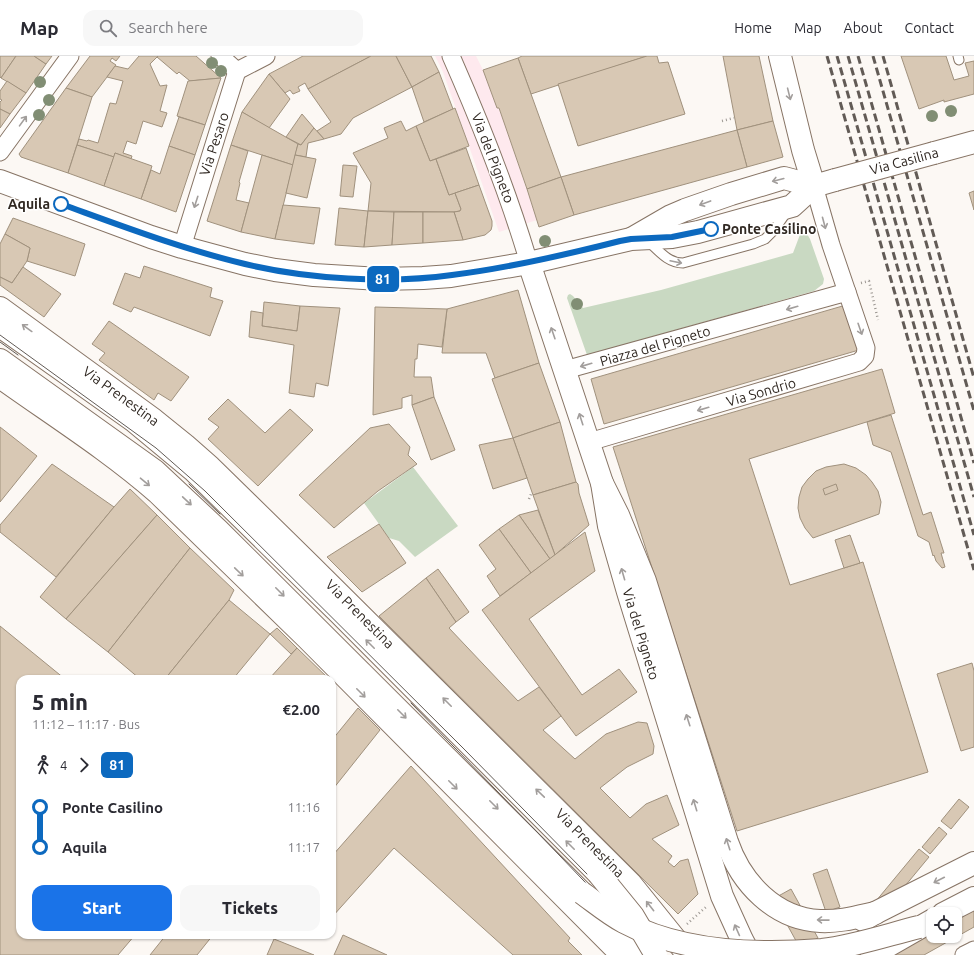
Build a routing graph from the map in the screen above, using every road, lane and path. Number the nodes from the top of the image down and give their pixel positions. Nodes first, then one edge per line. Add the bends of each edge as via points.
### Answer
1 (70, 56) edge
2 (220, 56) edge
3 (266, 56) edge
4 (451, 56) edge
5 (780, 56) edge
6 (237, 71) junction
7 (734, 118) dead end
8 (722, 121) dead end
9 (974, 142) edge
10 (0, 152) edge
11 (0, 181) edge
12 (824, 183) junction
13 (638, 239) junction
14 (182, 247) junction
15 (529, 263) junction
16 (852, 288) junction
17 (0, 308) edge
18 (878, 320) dead end
19 (0, 326) edge
20 (0, 360) edge
21 (565, 370) junction
22 (0, 377) edge
23 (589, 442) junction
24 (602, 483) junction
25 (531, 494) dead end
26 (530, 499) dead end
27 (974, 863) edge
28 (582, 893) junction
29 (974, 898) edge
30 (715, 901) junction
31 (957, 907) edge
32 (875, 913) junction
33 (926, 924) edge
34 (674, 937) junction
35 (974, 950) edge
36 (622, 955) edge
37 (633, 955) edge
38 (656, 955) edge
39 (688, 955) edge
40 (750, 955) edge
41 (817, 955) edge
42 (872, 955) edge
43 (964, 955) edge

10 -> 1 street
2 - 6 street
3 - 6 street
4 - 15 street, Via del Pigneto via 507,192
5 -> 12 main road via 804,150
6 -> 14 street, Via Pesaro
7 - 8 path
9 - 12 main road, Via Casilina, bridge
11 - 14 main road
13 -> 12 main road via 698,232 792,206
12 -> 13 main road via 784,178 685,210 671,216
12 -> 16 street via 834,258
13 - 15 main road
14 - 15 main road via 275,270 363,278 451,276
21 -> 15 main road
16 - 18 path via 869,281
16 -> 21 street, Piazza del Pigneto
16 -> 23 street, Via Sondrio via 866,348 865,356 859,362
34 -> 17 main road, Via Prenestina via 622,875 210,467 154,420
38 -> 19 main road, bridge via 627,908 598,873 193,470 134,421
20 -> 28 main road via 155,471 230,542
23 -> 21 main road, Via del Pigneto
22 -> 36 main road via 158,493 307,638
23 - 24 main road, Via del Pigneto
30 -> 24 main road, Via del Pigneto via 709,850 628,592 609,526
32 -> 24 main road via 840,920 821,921 804,918 771,903 755,890 735,863 644,581 618,515
25 - 26 path
27 -> 32 main road
28 - 33 main road, bridge via 614,916 641,930 669,940 732,952 775,955 823,950 865,942
28 - 37 main road, bridge via 614,928
29 - 31 main road
30 - 34 path
40 -> 30 main road, Via del Pigneto
32 - 41 main road, bridge
33 - 42 main road, bridge
34 - 39 main road, Via Prenestina
35 - 43 street

